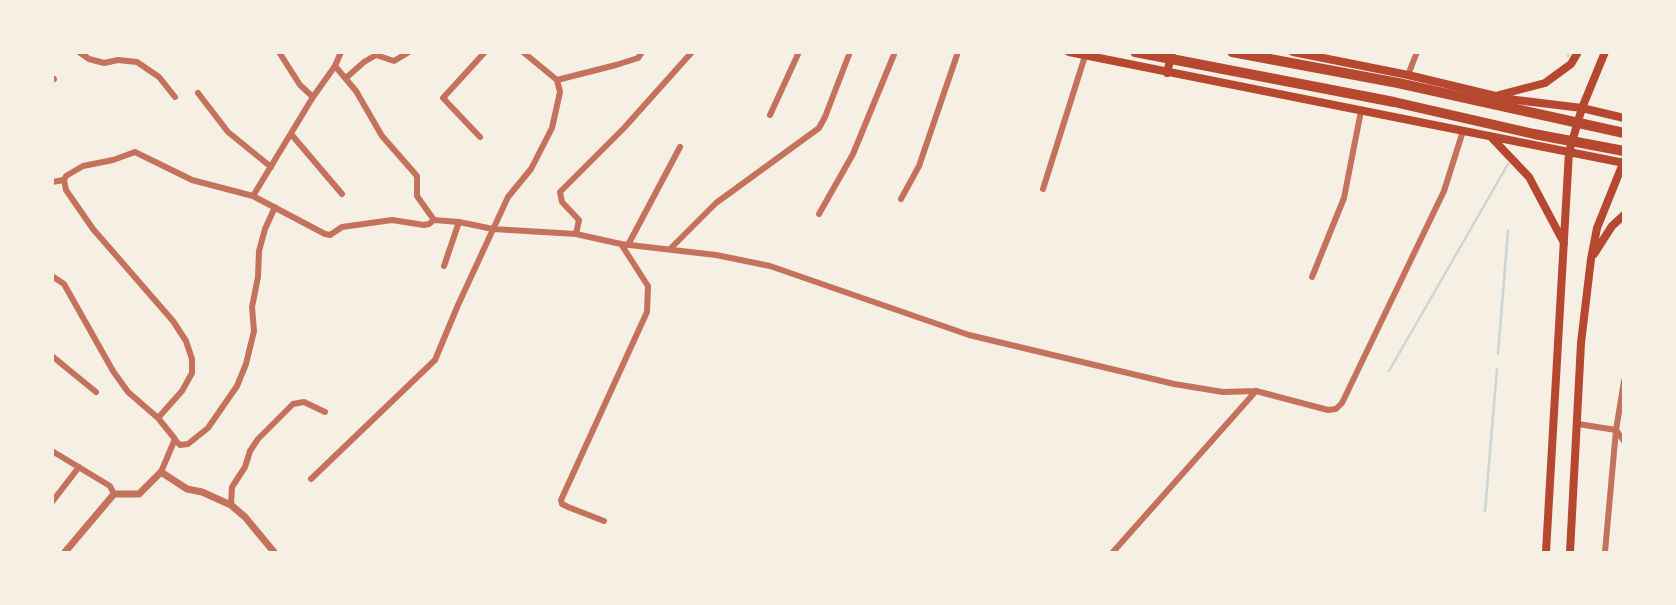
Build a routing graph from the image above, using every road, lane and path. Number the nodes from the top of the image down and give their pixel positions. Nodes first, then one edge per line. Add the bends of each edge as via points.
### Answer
1 (79, 52) edge
2 (279, 52) edge
3 (341, 52) edge
4 (410, 52) edge
5 (485, 52) edge
6 (523, 52) edge
7 (642, 52) edge
8 (692, 52) edge
9 (799, 52) edge
10 (850, 52) edge
11 (895, 52) edge
12 (958, 52) edge
13 (1069, 52) edge
14 (1135, 52) edge
15 (1232, 52) edge
16 (1293, 52) edge
17 (1417, 52) edge
18 (1578, 52) edge
19 (1605, 52) edge
20 (1085, 56) junction
21 (1171, 57) edge
22 (335, 66) junction
23 (1167, 73) junction
24 (1408, 75) junction
25 (346, 78) junction
26 (557, 80) junction
27 (198, 93) dead end
28 (1496, 96) junction
29 (175, 97) dead end
30 (313, 97) junction
31 (1581, 108) junction
32 (1361, 111) junction
33 (770, 115) dead end
34 (1623, 118) edge
35 (1463, 131) junction
36 (1623, 132) edge
37 (291, 134) junction
38 (480, 137) dead end
39 (1491, 137) junction
40 (680, 147) dead end
41 (1569, 152) junction
42 (1623, 152) edge
43 (1623, 162) edge
44 (271, 167) junction
45 (64, 180) junction
46 (52, 182) edge
47 (1043, 189) dead end
48 (342, 194) dead end
49 (253, 197) junction
50 (901, 200) dead end
51 (275, 208) junction
52 (819, 214) dead end
53 (1623, 215) edge
54 (434, 220) junction
55 (459, 222) junction
56 (493, 229) junction
57 (576, 234) junction
58 (1564, 243) junction
59 (625, 245) junction
60 (669, 249) junction
61 (1591, 259) junction
62 (444, 266) dead end
63 (52, 276) edge
64 (1312, 277) dead end
65 (52, 356) edge
66 (1623, 381) edge
67 (1256, 391) junction
68 (96, 392) dead end
69 (325, 412) dead end
70 (158, 418) junction
71 (1578, 424) junction
72 (1616, 430) junction
73 (175, 440) junction
74 (1623, 441) edge
75 (52, 451) edge
76 (79, 467) junction
77 (161, 472) junction
78 (311, 479) dead end
79 (114, 494) junction
80 (52, 502) edge
81 (231, 505) junction
82 (604, 521) dead end
83 (65, 552) edge
84 (274, 552) edge
85 (1113, 552) edge
86 (1546, 552) edge
87 (1570, 552) edge
88 (1605, 552) edge

1 - 29 street via 104,63 137,62 159,77
2 - 30 street
3 - 22 street
4 - 25 street via 394,61 376,55
5 - 38 street via 443,98
6 - 26 street
7 - 26 street via 627,62
8 - 57 street via 560,192 562,202 579,220
9 - 33 street
10 - 60 street via 819,128 716,203
11 - 52 street via 853,153
12 - 50 street via 919,166
13 - 20 main road
14 - 21 highway
15 - 36 highway
16 - 24 main road
17 - 24 street
18 - 28 main road via 1571,64 1545,83
19 - 31 main road
20 - 23 main road
20 - 47 street
21 - 23 main road
21 - 42 highway
22 - 25 street
22 - 30 street
23 - 32 main road
24 - 28 main road
25 - 54 street via 382,136 417,176 417,196
26 - 56 street via 560,92 552,128
27 - 44 street via 228,132
28 - 31 main road
30 - 37 street
31 - 34 main road
31 - 41 main road
32 - 35 main road
32 - 64 street via 1344,198
35 - 39 main road
35 - 67 street via 1444,191 1342,403 1328,410
37 - 44 street
37 - 48 street
39 - 41 main road
39 - 58 main road via 1529,177
40 - 59 street
41 - 43 main road
41 - 58 main road
43 - 61 main road via 1597,228
44 - 49 street
45 - 46 street
45 - 49 street via 83,166 135,152 192,180
45 - 70 street via 93,229 186,341 192,373
49 - 51 street
51 - 54 street via 330,235 342,227 392,220 429,224
51 - 73 street via 259,251 254,331 237,386 208,428 188,444
53 - 61 main road
54 - 55 street
55 - 56 street
55 - 62 street
56 - 57 street
56 - 78 street via 435,360
57 - 59 street
58 - 86 main road
59 - 60 street
59 - 82 street via 648,286 647,312 561,500
60 - 67 street via 770,266 969,335 1174,384
61 - 71 main road
63 - 70 street via 64,284 128,392
65 - 68 street
66 - 72 street
67 - 85 street
69 - 81 street via 304,402 293,404 250,451 232,487
70 - 73 street
71 - 72 street
71 - 87 main road
72 - 74 street
72 - 88 street
73 - 77 street
75 - 76 street
76 - 79 street via 110,486
76 - 80 street
77 - 79 street via 139,494
77 - 81 street via 187,489
79 - 83 street
81 - 84 street

